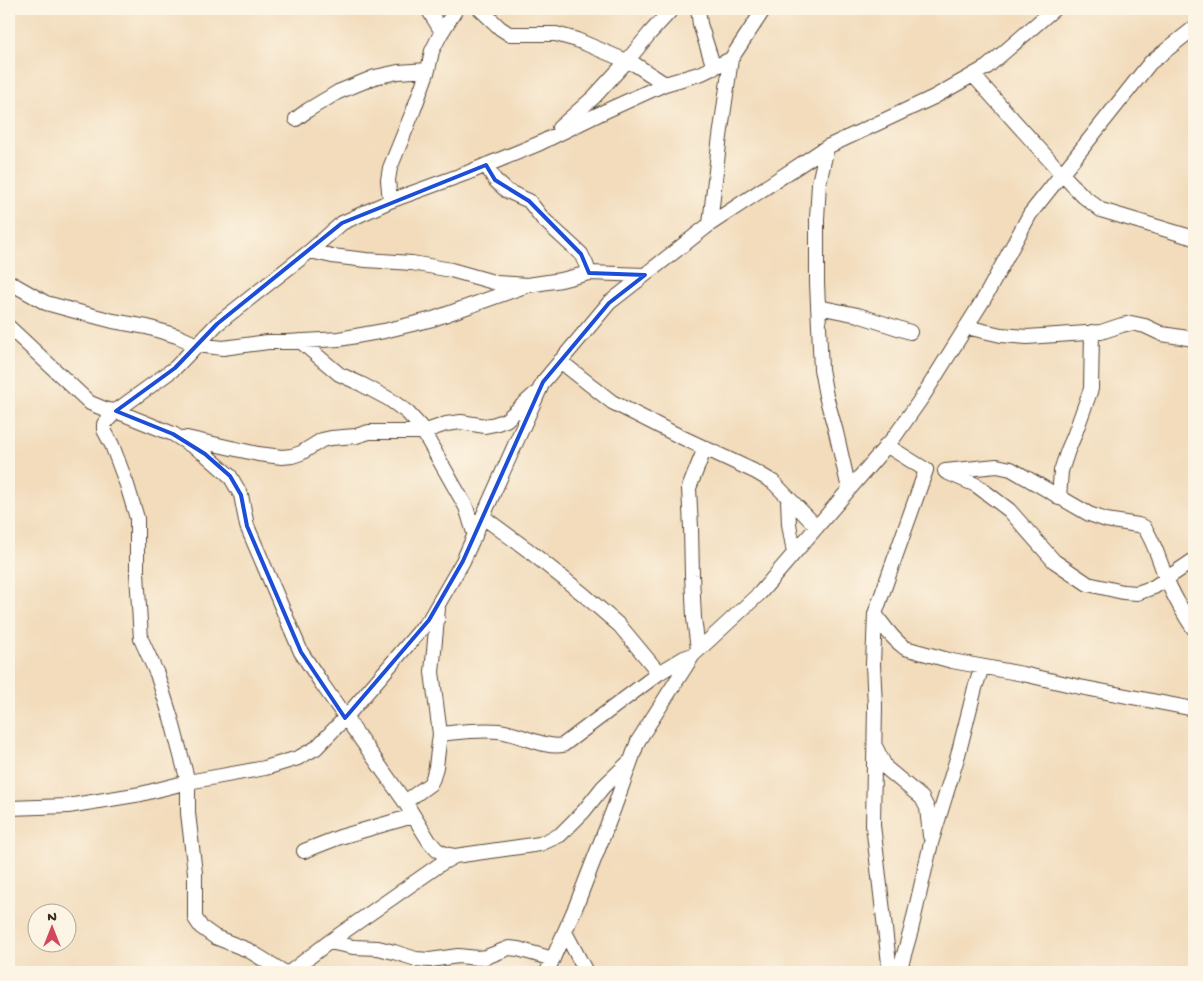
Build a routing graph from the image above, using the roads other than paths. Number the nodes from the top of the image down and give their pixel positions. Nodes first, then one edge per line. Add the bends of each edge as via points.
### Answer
1 (428, 9) edge
2 (456, 9) edge
3 (480, 9) edge
4 (672, 9) edge
5 (698, 9) edge
6 (764, 9) edge
7 (1054, 9) edge
8 (1194, 28) edge
9 (442, 32) junction
10 (731, 59) junction
11 (627, 62) junction
12 (714, 68) junction
13 (428, 70) junction
14 (973, 75) junction
15 (665, 84) junction
16 (296, 119) dead end
17 (548, 139) junction
18 (827, 147) junction
19 (486, 165) junction
20 (1062, 174) junction
21 (390, 201) junction
22 (710, 224) junction
23 (1194, 238) edge
24 (310, 251) junction
25 (589, 273) junction
26 (645, 275) junction
27 (9, 282) edge
28 (528, 285) junction
29 (818, 307) junction
30 (9, 327) edge
31 (966, 327) junction
32 (910, 332) dead end
33 (1092, 332) junction
34 (1194, 339) edge
35 (300, 341) junction
36 (197, 345) junction
37 (560, 361) junction
38 (539, 390) junction
39 (116, 411) junction
40 (423, 432) junction
41 (173, 434) junction
42 (886, 445) junction
43 (705, 448) junction
44 (926, 470) junction
45 (945, 471) junction
46 (849, 489) junction
47 (1059, 498) junction
48 (788, 499) junction
49 (483, 517) junction
50 (817, 527) junction
51 (475, 536) junction
52 (794, 553) junction
53 (1194, 560) edge
54 (1166, 579) junction
55 (439, 603) junction
56 (875, 614) junction
57 (1194, 629) edge
58 (696, 652) junction
59 (982, 667) junction
60 (659, 673) junction
61 (1194, 709) edge
62 (345, 718) junction
63 (440, 734) junction
64 (874, 745) junction
65 (631, 760) junction
66 (188, 782) junction
67 (405, 802) junction
68 (9, 808) edge
69 (413, 816) junction
70 (931, 843) junction
71 (304, 851) dead end
72 (455, 856) junction
73 (565, 932) junction
74 (329, 942) junction
75 (550, 966) edge
76 (284, 972) edge
77 (290, 972) edge
78 (586, 972) edge
79 (890, 972) edge
80 (898, 972) edge

1 - 9 street
2 - 9 street
3 - 11 street via 509,34 556,34
4 - 11 street
5 - 12 street
6 - 10 street
7 - 14 street via 987,67
8 - 20 street via 1150,63
9 - 13 street
10 - 12 street
10 - 22 street
11 - 15 street
11 - 17 street
12 - 15 street
13 - 16 street via 376,77 338,92
13 - 21 street via 390,168
14 - 18 street
14 - 20 street
15 - 17 street
17 - 19 street
18 - 22 street
18 - 29 street via 819,183 816,220
19 - 21 street
19 - 25 street via 495,180 507,191 529,201 580,254
20 - 23 street via 1101,210
20 - 31 street via 1030,214
21 - 24 street via 342,223
22 - 26 street
24 - 28 street via 412,263 497,283
24 - 36 street via 217,324
25 - 26 street
25 - 28 street
26 - 37 street via 609,303
27 - 36 street via 46,302 147,327
28 - 35 street via 423,322 339,339
29 - 32 street
29 - 46 street via 821,369
30 - 39 street via 90,403
31 - 33 street via 1027,337
31 - 42 street via 924,396
33 - 34 street via 1131,323 1162,334
33 - 47 street via 1091,389 1068,450
35 - 36 street via 223,348
35 - 40 street via 339,374 407,412
36 - 39 street via 174,368
37 - 38 street
37 - 43 street via 612,402
38 - 40 street via 506,420 495,424 485,426 461,422
38 - 49 street
39 - 41 street
39 - 66 street via 103,427 137,518 141,639 156,674
40 - 41 street via 369,432 331,438 301,453 282,457
40 - 51 street via 466,507
41 - 62 street via 205,454 230,476 241,495 247,526 300,652
42 - 44 street
42 - 46 street
43 - 48 street via 773,482
43 - 58 street via 690,488
44 - 45 street
44 - 56 street
45 - 47 street via 997,466 1011,470
45 - 54 street via 976,485 1009,510 1054,561 1088,584 1137,593
46 - 50 street
47 - 54 street via 1106,520 1144,527 1156,548
48 - 50 street
48 - 52 street
49 - 51 street
49 - 60 street via 598,606 620,626
50 - 52 street
51 - 55 street
52 - 58 street via 760,593
53 - 54 street
54 - 57 street
55 - 62 street via 429,620
55 - 63 street via 432,672
56 - 59 street via 905,648
56 - 64 street
58 - 60 street
58 - 65 street via 638,741
59 - 61 street
59 - 70 street
60 - 63 street via 563,745 552,746 500,731
62 - 66 street via 316,748 298,758 264,768
62 - 67 street
63 - 67 street via 432,781
64 - 70 street via 886,768 922,798 927,808
64 - 79 street via 873,825
65 - 72 street via 560,835 540,844
65 - 73 street
66 - 68 street via 142,794 68,806
66 - 76 street via 196,920 215,937 248,950
67 - 69 street
69 - 71 street
69 - 72 street via 437,850
70 - 80 street
72 - 74 street
73 - 75 street
73 - 78 street
74 - 75 street via 378,948 430,960 486,957 509,948 518,949
74 - 77 street

